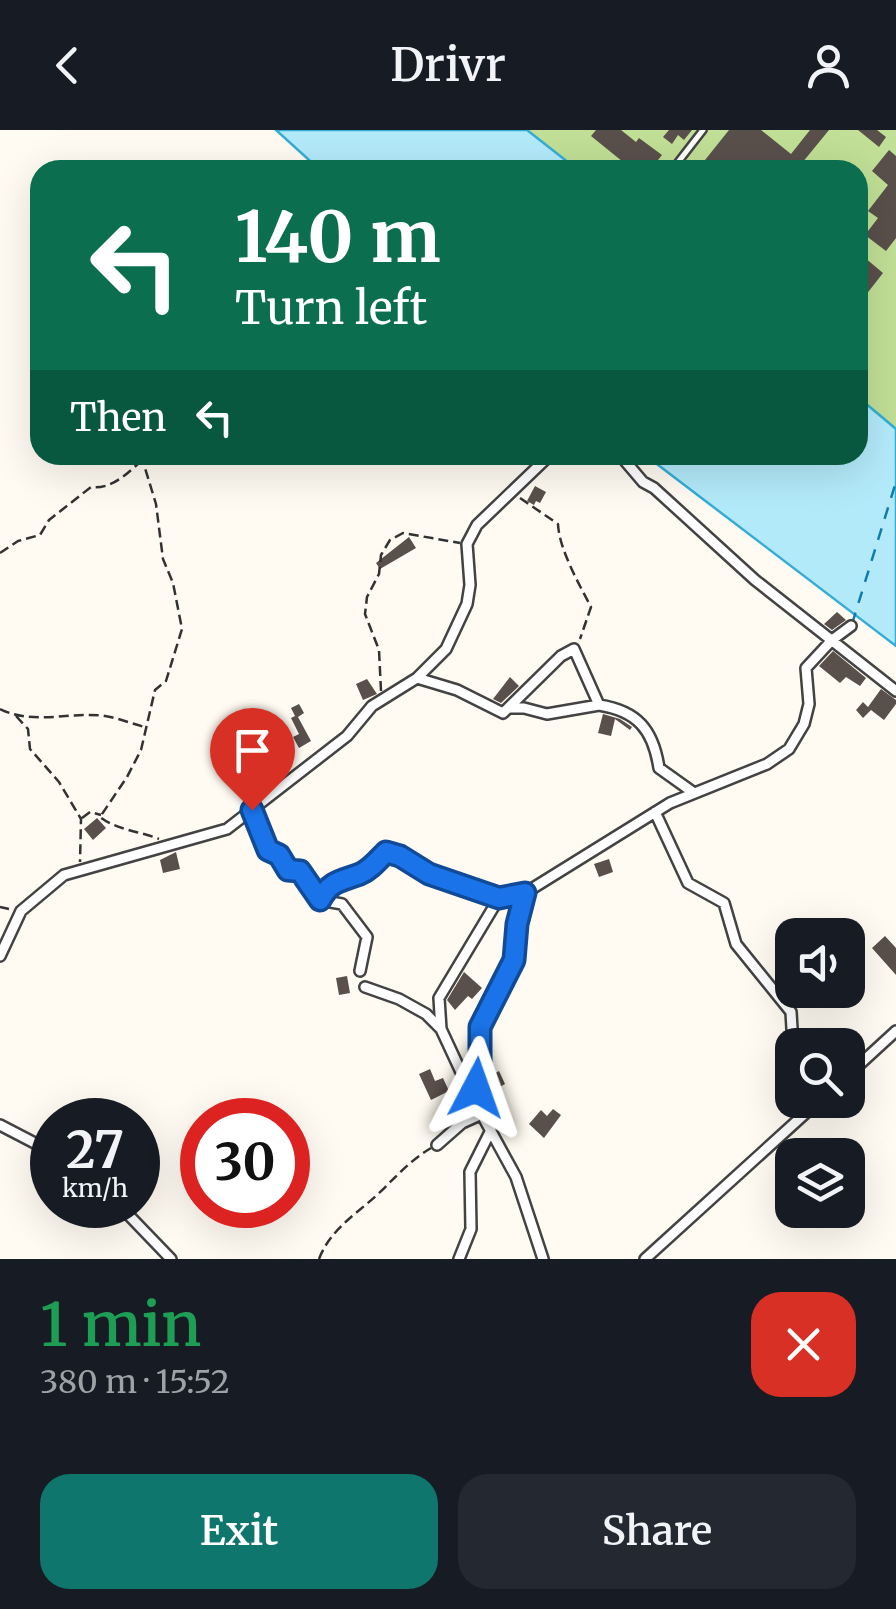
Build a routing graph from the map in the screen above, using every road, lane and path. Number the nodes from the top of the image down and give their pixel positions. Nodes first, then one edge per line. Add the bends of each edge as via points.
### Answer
1 (702, 130) edge
2 (680, 160) edge
3 (134, 465) edge
4 (144, 465) edge
5 (539, 465) edge
6 (628, 465) edge
7 (512, 490) junction
8 (466, 544) junction
9 (0, 552) edge
10 (851, 626) dead end
11 (832, 640) junction
12 (574, 649) junction
13 (417, 678) junction
14 (896, 691) edge
15 (382, 700) junction
16 (599, 705) junction
17 (508, 708) junction
18 (0, 709) edge
19 (16, 716) junction
20 (146, 727) junction
21 (694, 793) junction
22 (252, 810) junction
23 (655, 812) junction
24 (101, 815) junction
25 (81, 819) junction
26 (175, 844) junction
27 (82, 870) junction
28 (525, 893) junction
29 (499, 898) junction
30 (320, 900) junction
31 (0, 908) edge
32 (20, 911) junction
33 (0, 956) edge
34 (360, 971) dead end
35 (365, 987) dead end
36 (792, 1028) edge
37 (441, 1029) junction
38 (896, 1031) edge
39 (865, 1059) edge
40 (481, 1112) junction
41 (800, 1118) edge
42 (0, 1124) edge
43 (491, 1130) junction
44 (30, 1140) edge
45 (436, 1145) joint
46 (141, 1228) edge
47 (171, 1259) edge
48 (320, 1259) edge
49 (460, 1259) edge
50 (543, 1259) edge
51 (645, 1259) edge

1 - 2 lane
3 - 9 path via 122,477 91,487 48,520 40,535
4 - 20 path via 182,630
5 - 7 street
6 - 11 street
7 - 8 street
7 - 12 path via 558,524 570,567 592,607
8 - 13 street via 467,604 446,648
8 - 15 path via 402,533 381,555 366,614 379,650
10 - 11 street
11 - 14 street
11 - 21 street via 806,668 809,704 789,749
12 - 16 street
12 - 17 street
13 - 15 street
13 - 17 street via 503,713
15 - 22 street
16 - 17 street via 547,714
16 - 21 street via 623,708 646,728 658,768
18 - 19 path
19 - 20 path via 103,715
19 - 25 path via 28,729 30,749
20 - 24 path via 127,778
21 - 23 street
22 - 26 street via 227,829
22 - 30 street via 268,850 288,870 300,871
23 - 28 street
23 - 36 street via 688,884 724,903 736,944 791,1012
24 - 25 path via 90,812
24 - 26 path via 113,827
25 - 27 path
26 - 27 street
27 - 32 street
28 - 29 street
28 - 40 street via 514,960 480,1027
29 - 30 street via 386,852 362,873 327,886
29 - 37 street via 438,998
30 - 34 street via 342,904 366,937
31 - 32 path
32 - 33 street
35 - 37 street via 399,999
37 - 40 street
38 - 39 street
40 - 43 street
40 - 45 street
41 - 51 street
42 - 44 street
43 - 49 street via 470,1172 471,1229
43 - 50 street via 516,1177
45 - 48 path via 358,1210
46 - 47 street

